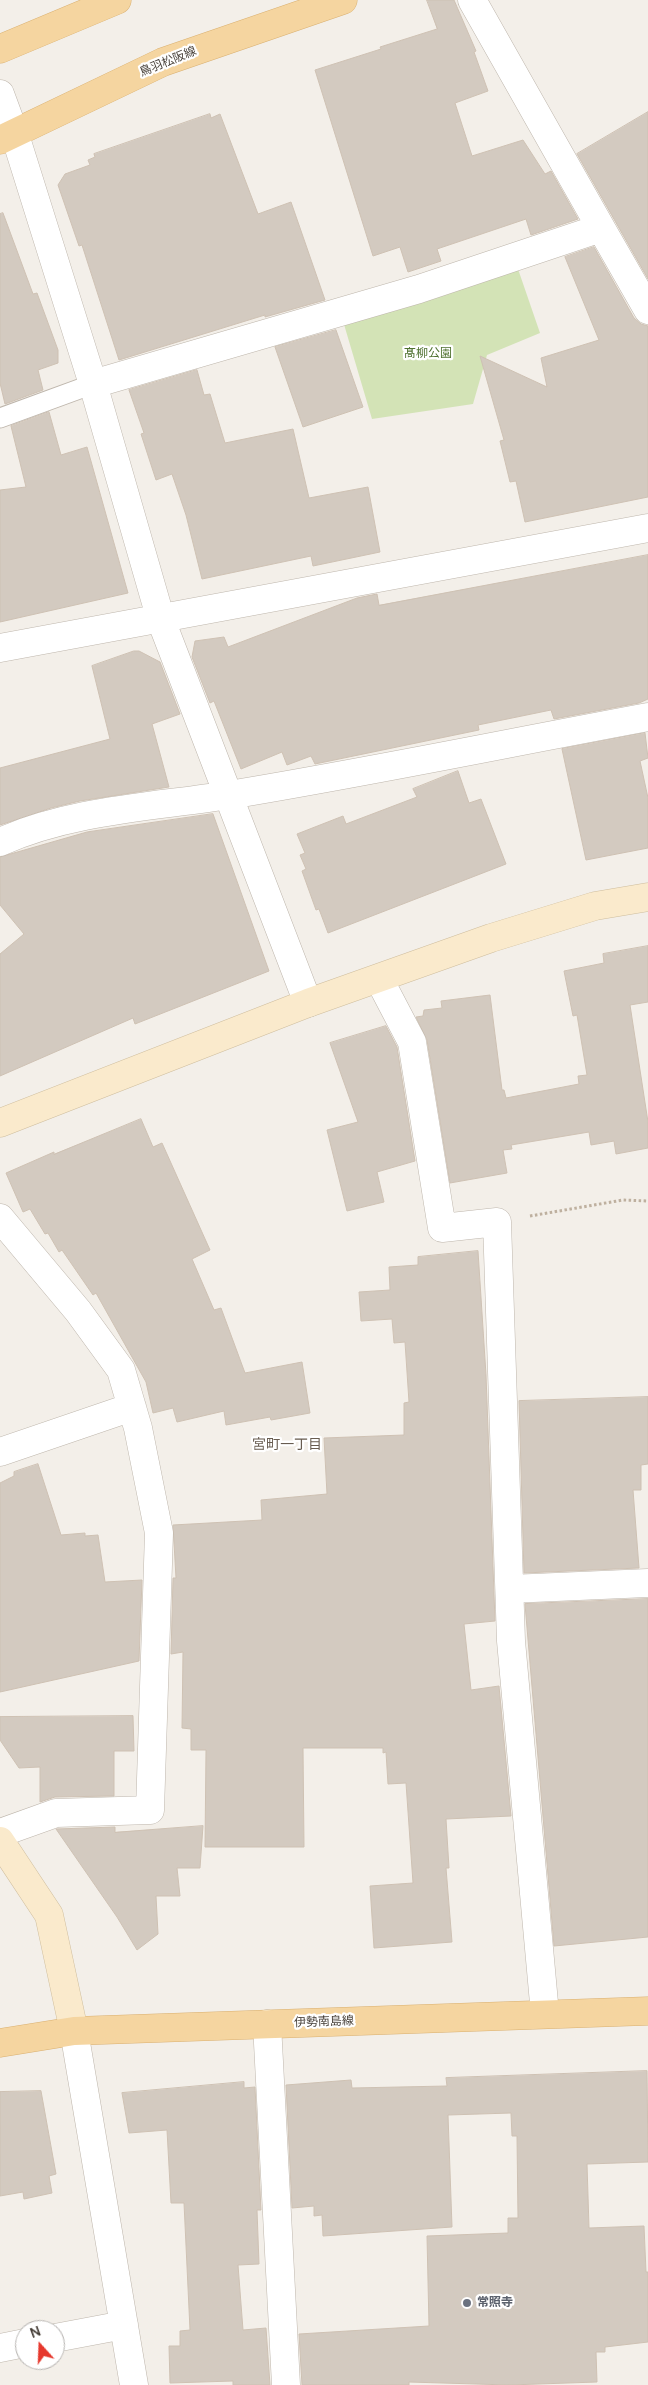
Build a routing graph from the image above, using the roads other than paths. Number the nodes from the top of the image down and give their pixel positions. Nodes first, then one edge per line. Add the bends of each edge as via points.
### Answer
1 (116, 0) edge
2 (343, 0) edge
3 (472, 0) edge
4 (0, 48) edge
5 (0, 94) edge
6 (7, 136) edge
7 (600, 228) junction
8 (648, 310) edge
9 (93, 384) junction
10 (0, 418) edge
11 (648, 528) edge
12 (160, 620) junction
13 (0, 648) edge
14 (648, 717) edge
15 (229, 795) junction
16 (0, 842) edge
17 (648, 897) edge
18 (379, 979) junction
19 (308, 1004) junction
20 (0, 1123) edge
21 (0, 1218) edge
22 (132, 1407) junction
23 (0, 1452) edge
24 (648, 1583) edge
25 (510, 1589) junction
26 (0, 1833) edge
27 (0, 1841) edge
28 (648, 2011) edge
29 (545, 2014) junction
30 (267, 2024) junction
31 (74, 2031) junction
32 (0, 2043) edge
33 (124, 2325) junction
34 (65, 2336) edge
35 (15, 2345) edge
36 (0, 2348) edge
37 (134, 2385) edge
38 (286, 2385) edge

1 - 4 main road
2 - 6 main road, 鳥羽松阪線 via 163,62
3 - 7 street
5 - 6 street
6 - 9 street
7 - 8 street
7 - 9 street via 419,289
9 - 10 lane
9 - 12 street
11 - 12 street
12 - 13 street
12 - 15 street
14 - 15 street
15 - 16 street via 104,813 48,825
15 - 19 street
17 - 18 street via 595,906 491,938
18 - 19 street
18 - 25 street via 412,1042 442,1228 497,1222
19 - 20 street
21 - 22 street via 78,1311 121,1370
22 - 23 street
22 - 26 street via 159,1533 150,1810 56,1813
24 - 25 street
25 - 29 street via 511,1642
27 - 31 street via 49,1915
28 - 29 main road, 伊勢南島線
29 - 30 main road, 伊勢南島線
30 - 31 main road, 伊勢南島線
30 - 38 street
31 - 32 main road, 伊勢南島線
31 - 33 street
33 - 34 street
33 - 37 street
35 - 36 street

